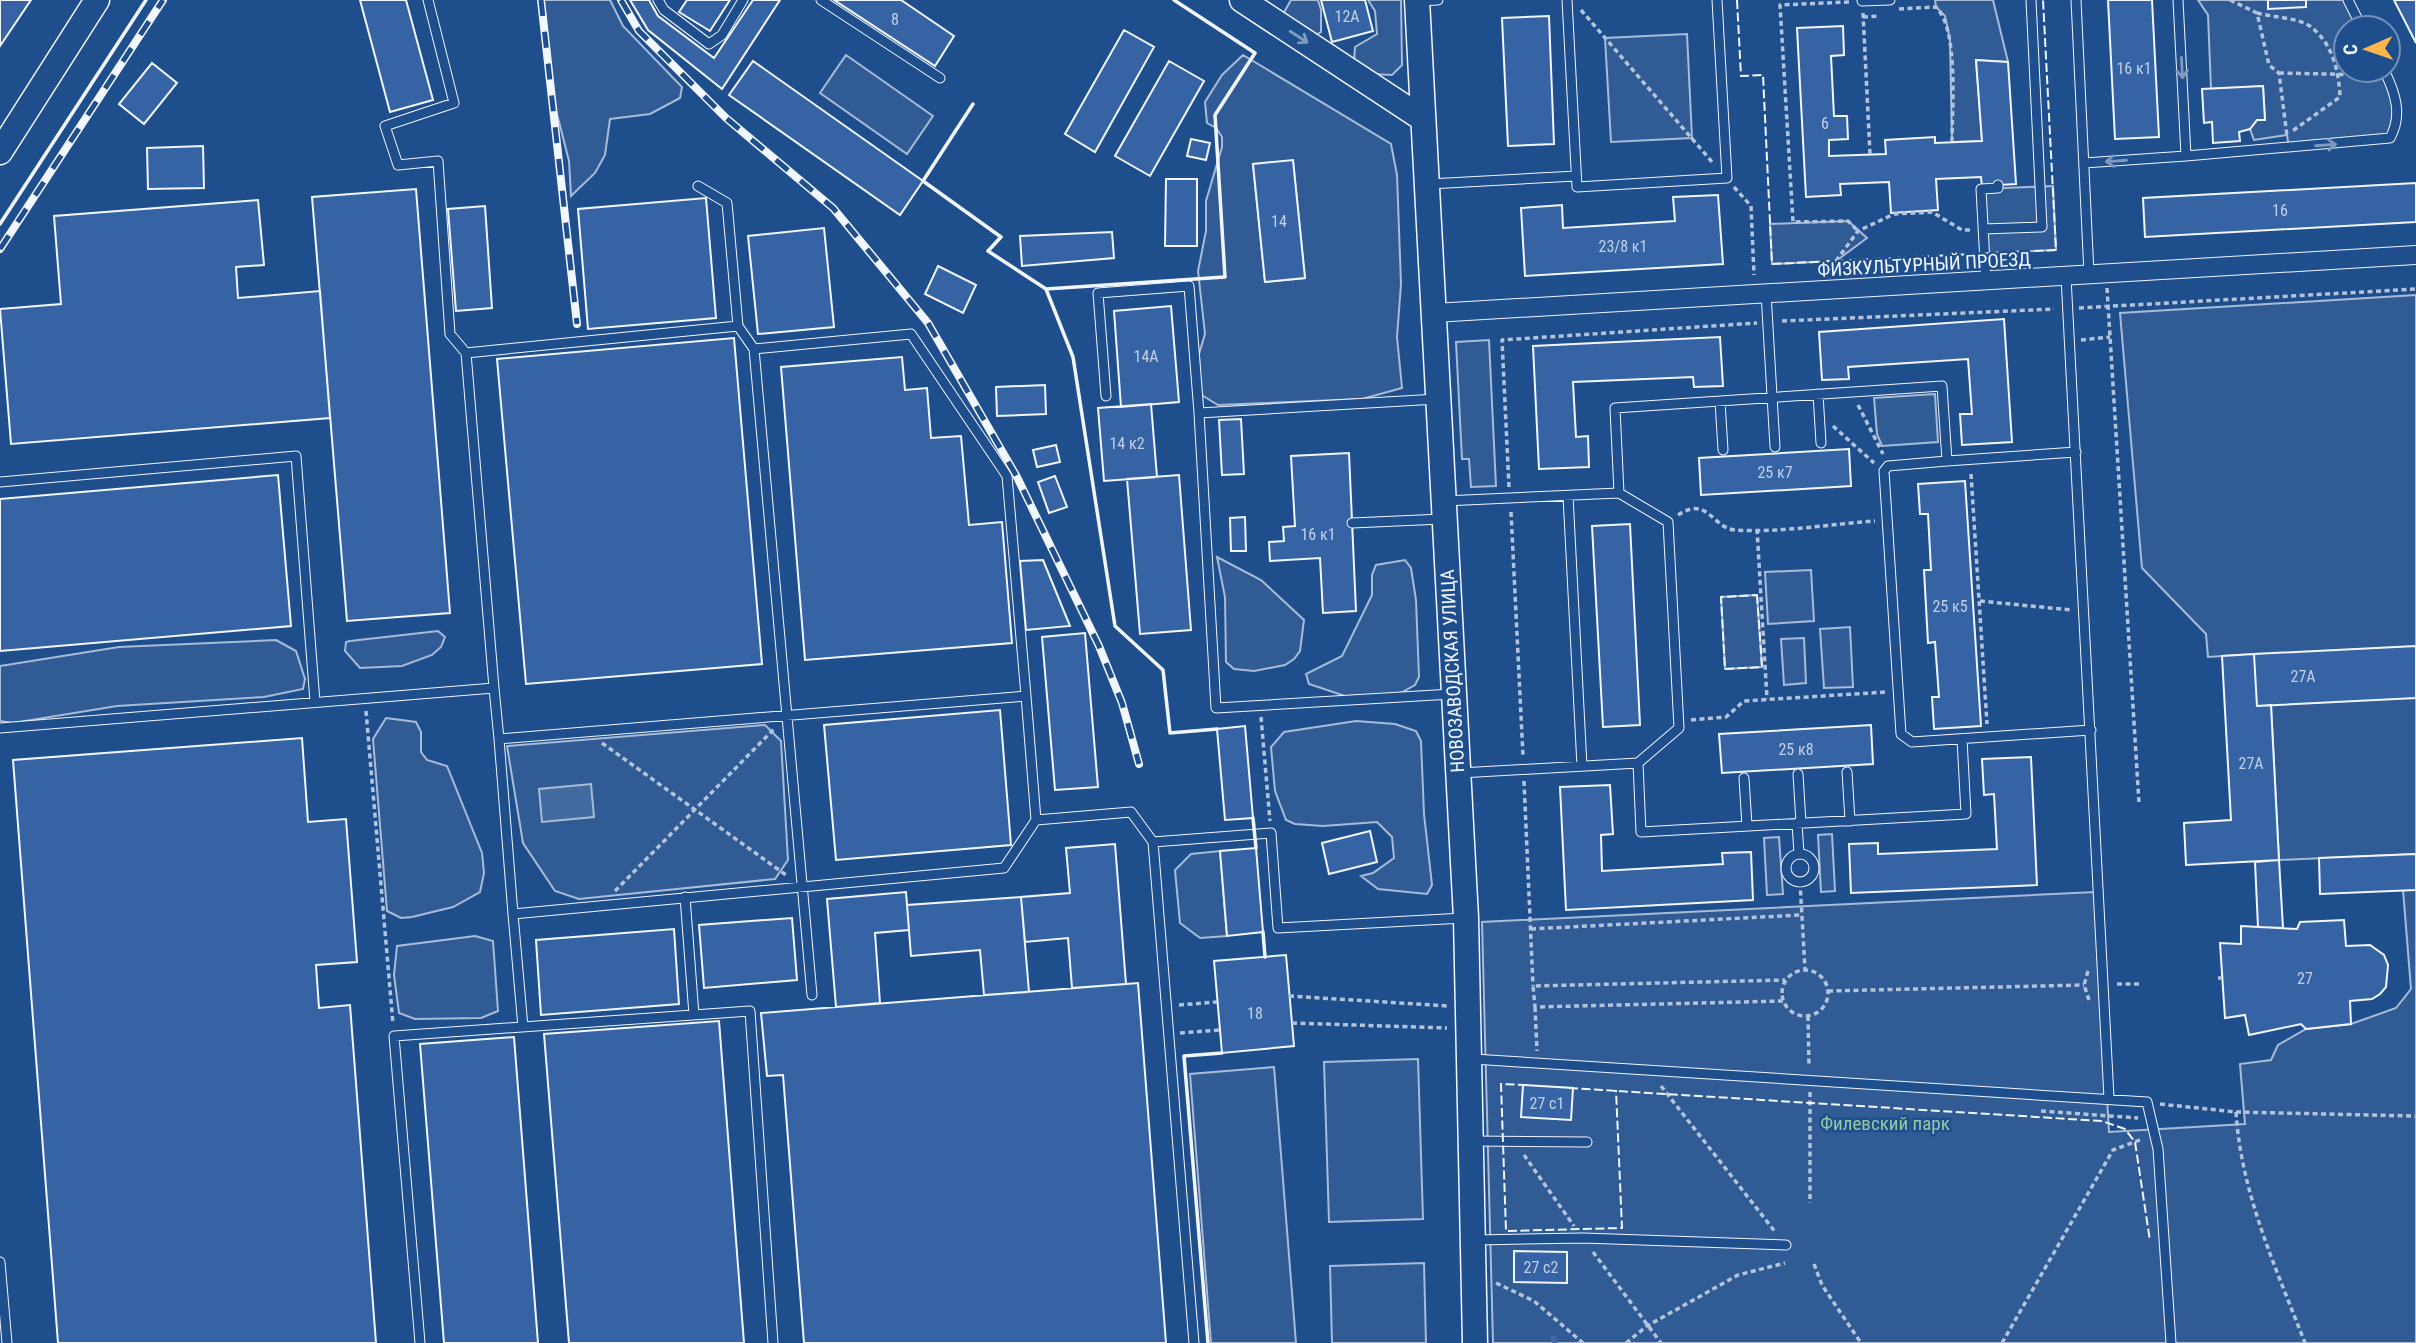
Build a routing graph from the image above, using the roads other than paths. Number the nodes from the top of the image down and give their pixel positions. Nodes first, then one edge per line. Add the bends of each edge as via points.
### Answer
1 (97, 0) edge
2 (428, 0) edge
3 (658, 0) edge
4 (743, 0) edge
5 (821, 0) edge
6 (1242, 0) edge
7 (1424, 0) edge
8 (1567, 0) edge
9 (1717, 0) edge
10 (2031, 0) edge
11 (2076, 0) edge
12 (2178, 0) edge
13 (1862, 1) edge
14 (1890, 4) edge
15 (940, 78) dead end
16 (2390, 84) edge
17 (1423, 119) junction
18 (0, 152) edge
19 (2186, 156) junction
20 (2084, 163) junction
21 (1576, 176) junction
22 (1427, 184) junction
23 (698, 186) dead end
24 (1998, 186) dead end
25 (1983, 229) junction
26 (2416, 255) edge
27 (2098, 275) junction
28 (2066, 277) junction
29 (1986, 281) junction
30 (1766, 293) junction
31 (1434, 313) junction
32 (738, 326) junction
33 (754, 349) junction
34 (466, 353) junction
35 (1818, 394) junction
36 (1106, 396) dead end
37 (1772, 398) junction
38 (1438, 399) junction
39 (1720, 401) junction
40 (1199, 413) junction
41 (1821, 443) dead end
42 (1775, 447) dead end
43 (1723, 450) dead end
44 (2076, 452) junction
45 (1947, 461) junction
46 (0, 482) edge
47 (1619, 493) junction
48 (1568, 496) junction
49 (1444, 510) junction
50 (1352, 523) dead end
51 (494, 688) junction
52 (1454, 694) junction
53 (1026, 696) junction
54 (315, 702) junction
55 (788, 715) junction
56 (0, 728) edge
57 (2091, 730) junction
58 (1962, 738) junction
59 (499, 739) junction
60 (1638, 763) junction
61 (1582, 766) junction
62 (1847, 772) dead end
63 (1458, 773) junction
64 (1798, 774) dead end
65 (1744, 778) dead end
66 (1036, 820) junction
67 (1850, 821) junction
68 (1799, 823) junction
69 (1747, 826) junction
70 (1153, 842) junction
71 (1799, 854) junction
72 (802, 886) junction
73 (685, 897) junction
74 (513, 914) junction
75 (1465, 918) junction
76 (812, 995) dead end
77 (694, 1015) junction
78 (523, 1027) junction
79 (1469, 1059) junction
80 (2109, 1098) junction
81 (1471, 1141) junction
82 (1587, 1142) dead end
83 (1475, 1240) junction
84 (1786, 1245) road end
85 (0, 1262) edge
86 (7, 1343) edge
87 (420, 1343) edge
88 (773, 1343) edge
89 (1194, 1343) edge
90 (1475, 1343) edge
91 (2171, 1343) edge

1 - 18 street
2 - 34 lane via 454,103 385,126 398,165 438,161 450,334
3 - 4 lane via 664,10 709,44 722,35
5 - 15 lane
6 -> 17 street
7 - 17 street, НОВОЗАВОДСКАЯ УЛИЦА
8 - 21 lane
9 - 21 lane via 1727,178 1577,187
10 - 25 lane via 2042,227
11 - 20 lane
12 -> 19 lane
13 - 14 lane
19 -> 16 lane via 2390,138 2398,125 2397,101
17 - 22 street, НОВОЗАВОДСКАЯ УЛИЦА
19 -> 20 lane
20 - 27 lane
21 - 22 lane
22 - 31 street, НОВОЗАВОДСКАЯ УЛИЦА
23 - 32 lane via 727,203
24 - 25 lane via 1980,189
25 - 29 lane
26 - 27 street, ФИЗКУЛЬТУРНЫЙ ПРОЕЗД
27 - 28 street, ФИЗКУЛЬТУРНЫЙ ПРОЕЗД
28 - 29 street, ФИЗКУЛЬТУРНЫЙ ПРОЕЗД
28 - 44 lane
29 - 30 street, ФИЗКУЛЬТУРНЫЙ ПРОЕЗД
30 - 31 street, ФИЗКУЛЬТУРНЫЙ ПРОЕЗД
30 - 37 lane
31 - 38 street, НОВОЗАВОДСКАЯ УЛИЦА
32 - 33 lane
32 - 34 lane
33 - 53 lane via 911,334 1007,476
33 - 55 lane
34 - 51 lane
35 - 37 lane
35 - 41 lane
35 - 45 lane via 1942,386
36 - 40 lane via 1098,293 1189,286
37 - 39 lane
37 - 42 lane
38 - 40 lane
38 - 49 street, НОВОЗАВОДСКАЯ УЛИЦА
39 - 43 lane
39 - 47 lane via 1615,408
40 - 52 lane via 1216,708
44 - 45 lane
44 - 57 lane
45 - 58 lane via 1886,468 1887,521 1900,734 1912,742
46 - 54 lane via 296,456
47 - 48 lane
47 - 60 lane via 1668,522 1679,728
48 - 49 lane
48 - 61 lane
49 - 50 lane
49 - 52 street, НОВОЗАВОДСКАЯ УЛИЦА
51 - 54 lane
51 - 59 lane
52 - 63 street, НОВОЗАВОДСКАЯ УЛИЦА
53 - 55 lane
53 - 66 lane
54 - 56 lane
55 - 59 lane
55 - 72 lane
57 - 58 lane
57 - 80 lane
58 - 67 lane via 1966,814
59 - 74 lane
60 - 61 lane
60 - 69 lane via 1641,832
61 - 63 lane
62 - 67 lane
63 - 75 street, НОВОЗАВОДСКАЯ УЛИЦА
64 - 68 lane
65 - 69 lane
66 - 70 lane via 1131,812
66 - 72 lane via 1004,868
67 - 68 lane
68 - 69 lane
68 - 71 lane
70 - 75 lane via 1271,833 1278,928
70 - 89 lane
71 - 71 lane via 1813,864 1811,876 1800,882 1786,872 1789,860
72 - 73 lane
72 - 76 lane
73 - 74 lane
73 - 77 lane
74 - 78 lane
75 - 79 street, НОВОЗАВОДСКАЯ УЛИЦА
77 - 78 lane
77 - 88 lane via 750,1011
78 - 87 lane via 394,1037
79 - 80 lane
79 - 81 street, НОВОЗАВОДСКАЯ УЛИЦА
80 - 91 lane via 2147,1102 2158,1149
81 - 82 lane
81 - 83 street, НОВОЗАВОДСКАЯ УЛИЦА
83 - 84 lane via 1583,1238
83 - 90 street, НОВОЗАВОДСКАЯ УЛИЦА
85 - 86 lane

